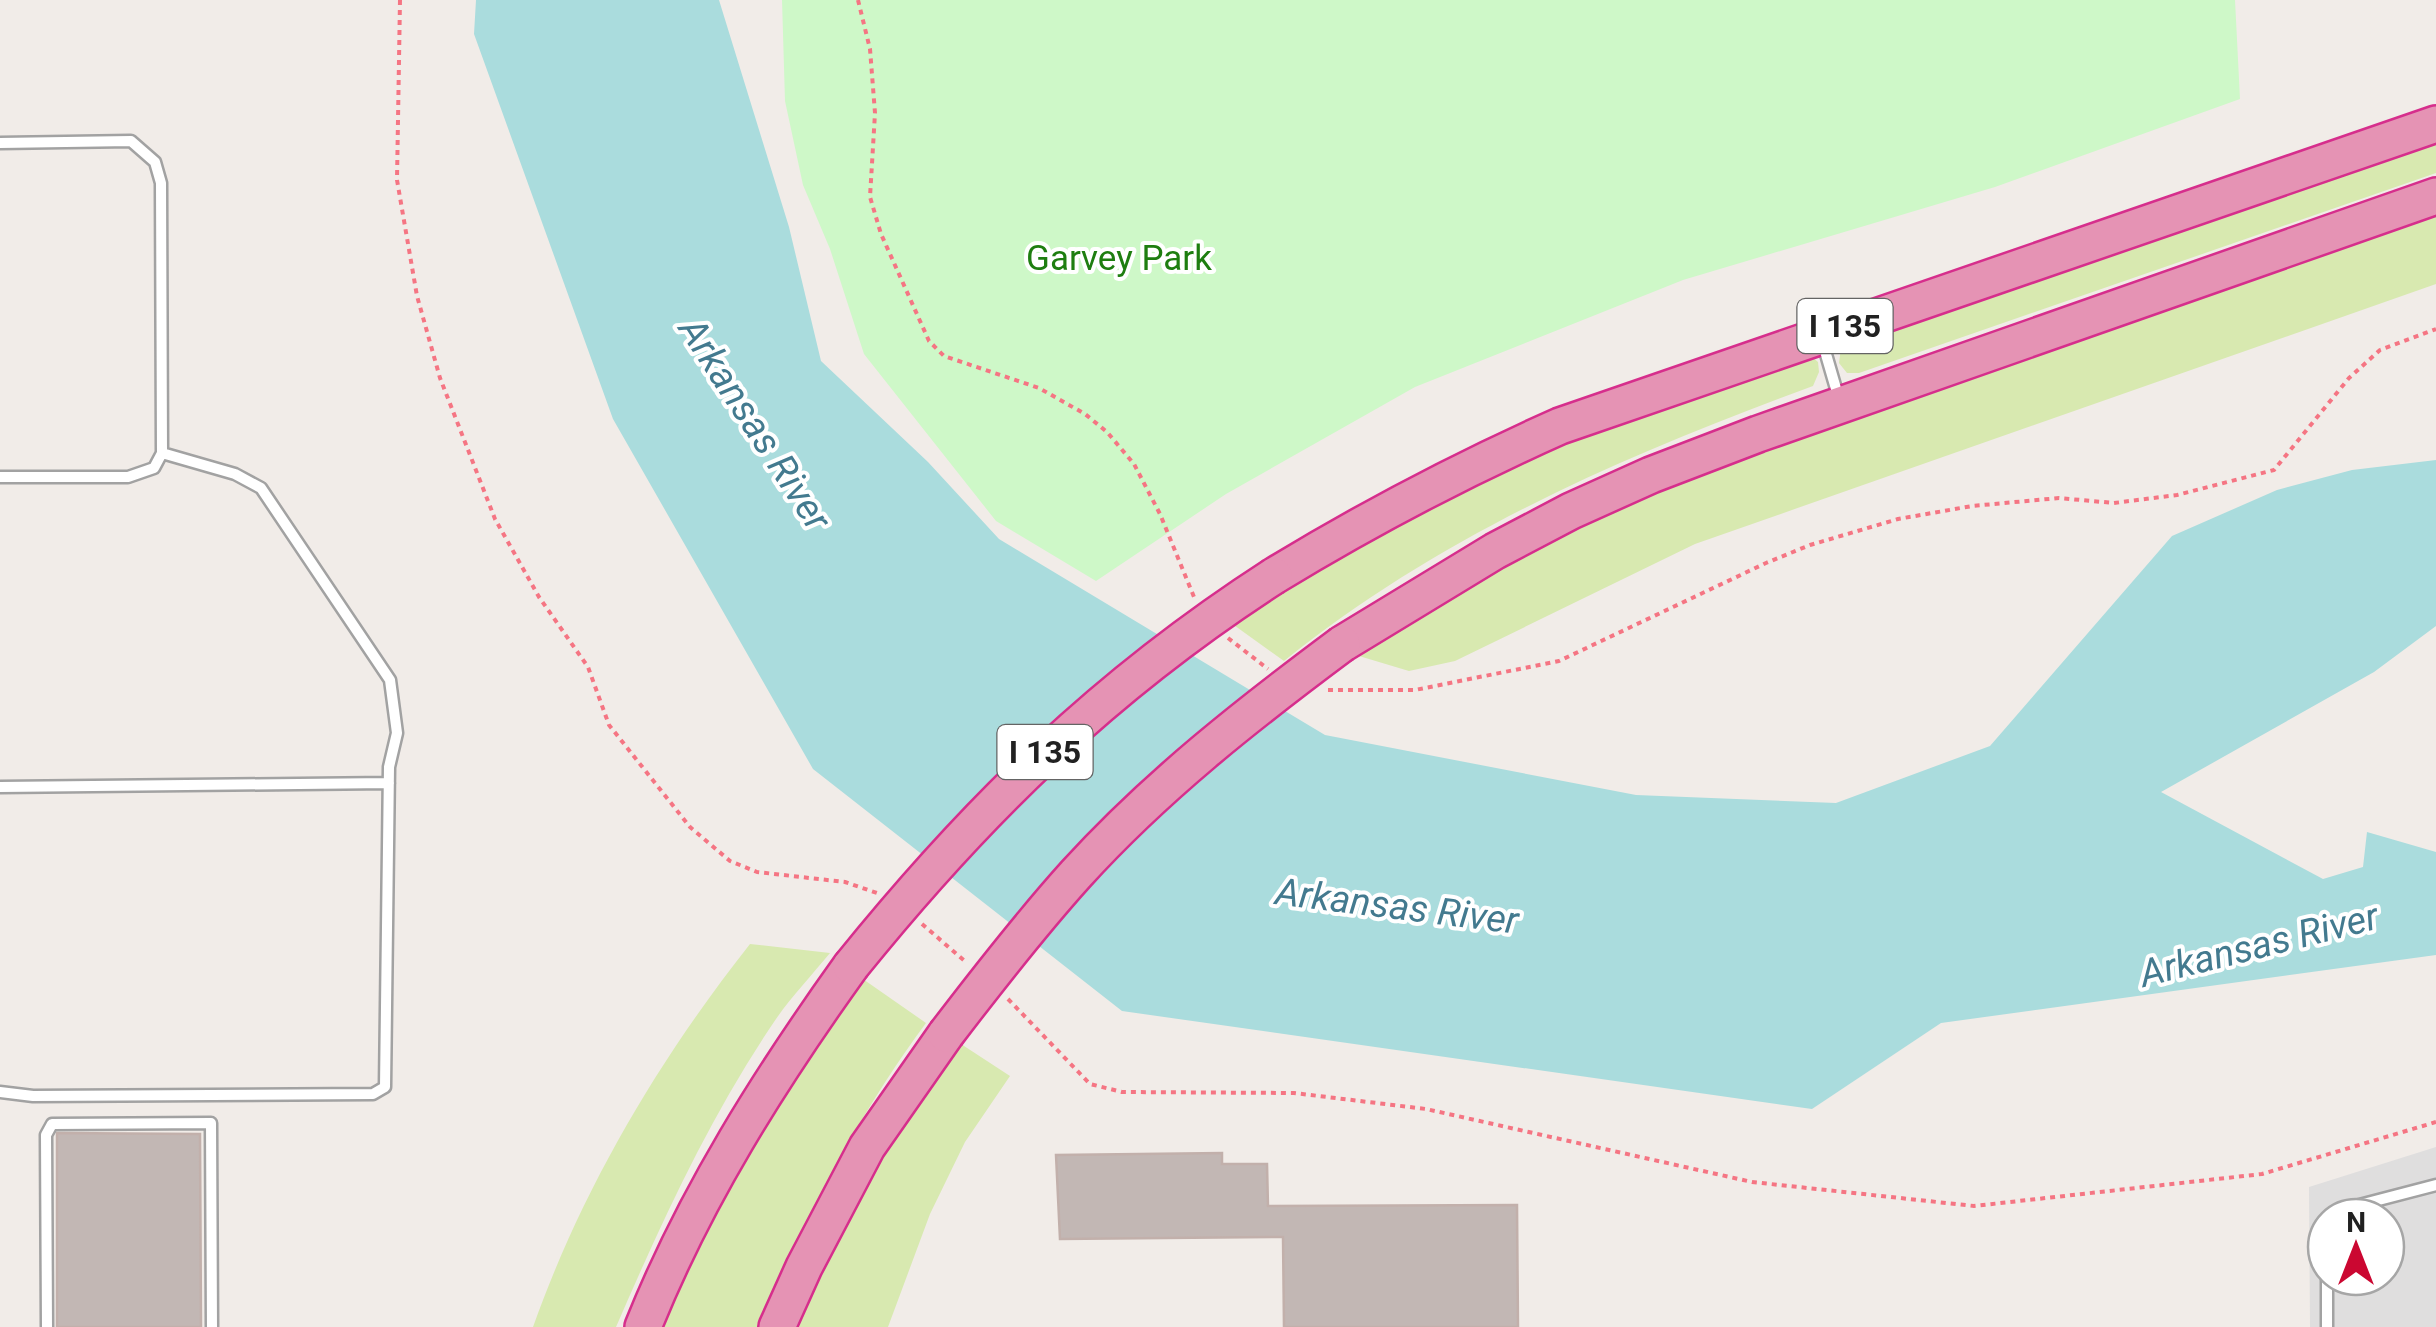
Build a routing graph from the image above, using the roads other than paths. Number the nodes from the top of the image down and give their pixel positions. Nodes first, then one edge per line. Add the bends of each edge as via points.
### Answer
1 (2436, 124) edge
2 (0, 143) edge
3 (2436, 196) edge
4 (1820, 335) junction
5 (1841, 405) junction
6 (162, 454) junction
7 (0, 476) edge
8 (389, 783) junction
9 (0, 787) edge
10 (0, 1092) edge
11 (2436, 1185) edge
12 (2390, 1197) edge
13 (2326, 1297) edge
14 (47, 1327) edge
15 (212, 1327) edge
16 (643, 1327) edge
17 (777, 1327) edge
18 (2326, 1327) edge

1 - 4 highway, I 135
2 - 6 lane via 131,141 155,162 161,183
3 - 5 highway, I 135
4 - 5 lane
4 - 16 highway, I 135, bridge via 1560,426 1478,462 1274,576 1134,674 1059,738 928,872 851,966 736,1138
5 - 17 highway, I 135, bridge via 1651,474 1494,550 1342,644 1234,725 1078,872 946,1034 867,1148
6 - 7 lane via 154,468 128,477
6 - 8 lane via 261,488 390,680 397,733
8 - 9 lane
8 - 10 lane via 386,1087 373,1094
11 - 12 lane
13 - 18 lane
14 - 15 lane via 46,1135 52,1124 211,1123

